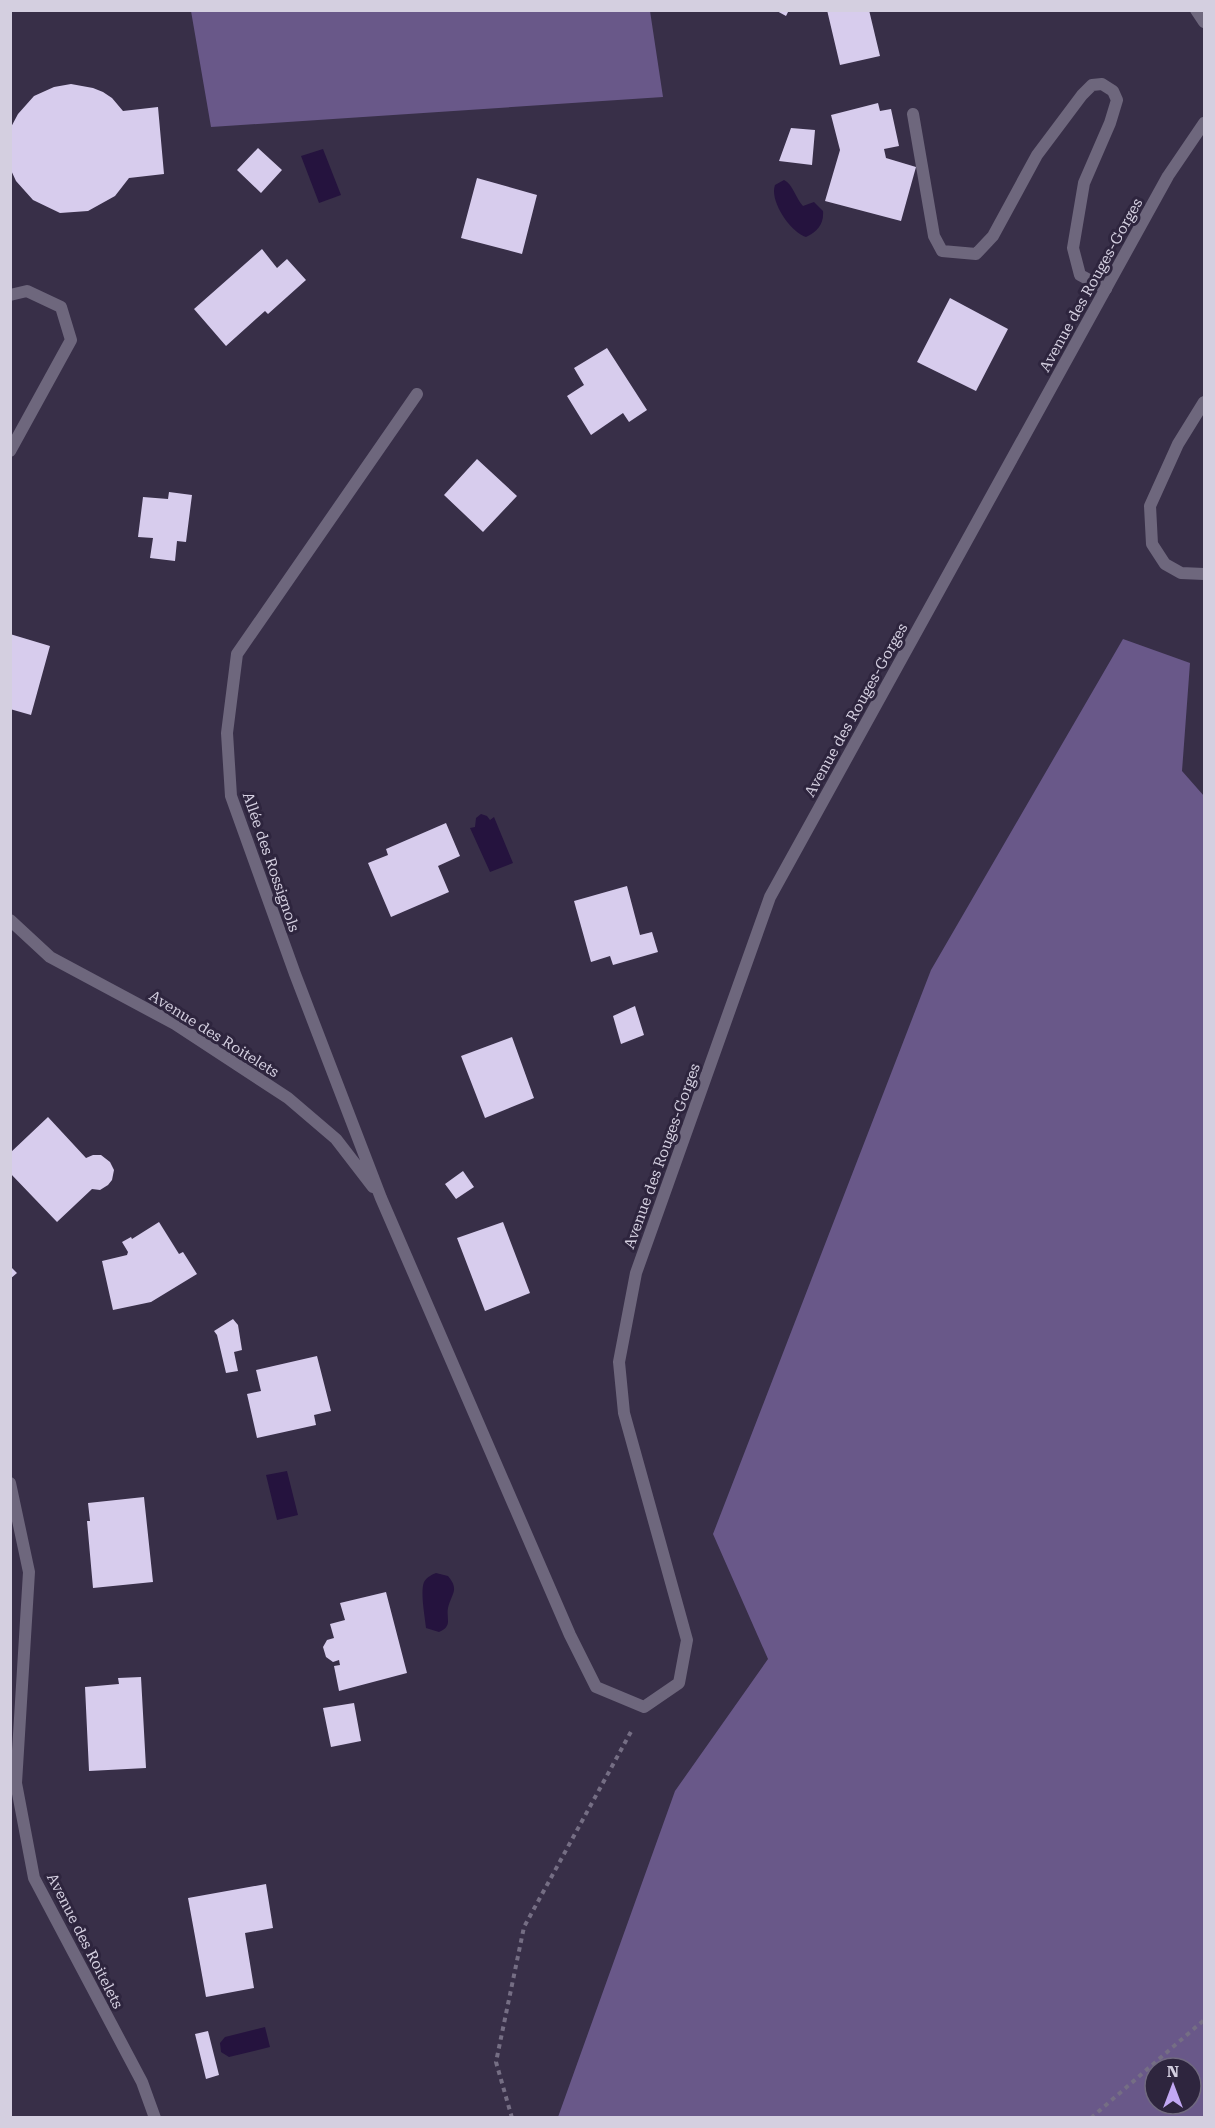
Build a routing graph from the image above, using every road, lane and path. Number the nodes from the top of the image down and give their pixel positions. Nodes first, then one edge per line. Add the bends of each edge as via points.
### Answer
1 (1196, 10) edge
2 (1204, 22) edge
3 (913, 114) dead end
4 (1204, 123) edge
5 (1106, 289) junction
6 (10, 295) edge
7 (417, 394) dead end
8 (1204, 402) edge
9 (10, 451) edge
10 (1204, 574) edge
11 (10, 920) edge
12 (381, 1198) junction
13 (10, 1483) edge
14 (644, 1707) junction
15 (1204, 2020) edge
16 (155, 2118) edge
17 (512, 2118) edge
18 (1091, 2118) edge

1 - 2 street
3 - 5 street via 934,236 942,251 976,254 993,236 1037,155 1082,95 1092,85 1102,84 1113,91 1117,100 1084,183 1073,248 1080,275
4 - 5 street, Avenue des Rouges-Gorges via 1168,176
5 - 14 street, Avenue des Rouges-Gorges via 770,897 636,1273 619,1362 624,1413 687,1640 679,1683
6 - 9 street via 27,291 60,308 71,340
7 - 12 street, Allée des Rossignols via 237,654 227,733 231,796
8 - 10 street via 1178,444 1150,506 1152,544 1165,564 1182,573
11 - 12 street, Avenue des Roitelets via 50,957 175,1024 288,1098 336,1139
12 - 14 street via 596,1687
13 - 16 street, Avenue des Roitelets via 29,1572 16,1783 34,1878 142,2082
14 - 17 path via 524,1927 496,2062
15 - 18 path

